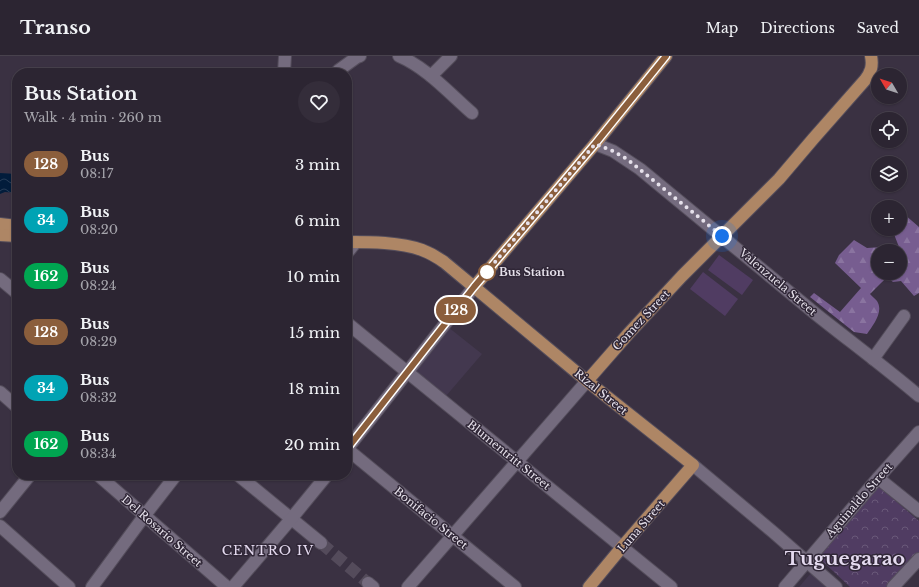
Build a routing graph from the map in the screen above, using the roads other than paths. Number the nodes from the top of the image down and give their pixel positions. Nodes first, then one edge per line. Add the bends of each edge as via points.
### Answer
1 (285, 56) edge
2 (360, 56) edge
3 (399, 56) edge
4 (451, 56) edge
5 (666, 56) edge
6 (871, 56) edge
7 (284, 68) edge
8 (342, 68) edge
9 (430, 76) junction
10 (472, 113) dead end
11 (595, 144) junction
12 (0, 224) edge
13 (12, 225) edge
14 (0, 235) edge
15 (12, 236) edge
16 (722, 236) junction
17 (352, 242) edge
18 (0, 279) edge
19 (474, 287) junction
20 (12, 289) edge
21 (904, 316) dead end
22 (352, 327) edge
23 (874, 359) junction
24 (408, 372) junction
25 (587, 381) junction
26 (0, 392) edge
27 (919, 396) edge
28 (12, 403) edge
29 (919, 432) edge
30 (352, 443) edge
31 (352, 453) edge
32 (517, 461) junction
33 (693, 465) junction
34 (878, 478) junction
35 (26, 480) edge
36 (104, 480) edge
37 (172, 480) edge
38 (244, 480) edge
39 (322, 480) edge
40 (919, 511) edge
41 (0, 512) edge
42 (145, 515) junction
43 (291, 519) junction
44 (0, 526) edge
45 (452, 535) junction
46 (320, 543) tunnel mouth
47 (622, 547) junction
48 (919, 559) edge
49 (807, 561) junction
50 (69, 587) edge
51 (92, 587) edge
52 (227, 587) edge
53 (233, 587) edge
54 (408, 587) edge
55 (514, 587) edge
56 (589, 587) edge
57 (671, 587) edge
58 (785, 587) edge
59 (836, 587) edge
60 (893, 587) edge

1 - 7 street
2 - 8 street
3 - 9 street
4 - 9 street
5 - 11 main road
6 - 16 main road, Gomez Street via 871,72 865,80 779,179
9 - 10 street
11 - 16 street, Valenzuela Street via 627,159
11 - 19 main road
12 - 13 main road
14 - 15 main road
16 - 23 street, Valenzuela Street
16 - 25 main road, Gomez Street
17 - 19 main road, Rizal Street via 423,250 444,262
18 - 20 street
19 - 24 street
19 - 25 main road, Rizal Street
21 - 23 street
22 - 24 street, Blumentritt Street
23 - 27 street, Valenzuela Street
24 - 30 street
24 - 32 street, Blumentritt Street
25 - 32 street, Gomez Street
25 - 33 main road, Rizal Street
26 - 28 street
29 - 34 street, Aguinaldo Street
31 - 45 street, Bonifacio Street
32 - 45 street, Gomez Street
32 - 47 street, Blumentritt Street
33 - 47 main road, Luna Street
33 - 49 street, Rizal Street
34 - 40 street
34 - 49 street, Aguinaldo Street
35 - 41 street
36 - 42 street, Del Rosario Street
37 - 42 street
38 - 43 street
39 - 43 street
42 - 51 street
42 - 52 street, Del Rosario Street
43 - 46 street
43 - 53 street
44 - 50 street
45 - 54 street, Gomez Street
45 - 55 street, Bonifacio Street
47 - 56 main road, Luna Street
47 - 57 street, Blumentritt Street
48 - 60 street
49 - 58 street, Aguinaldo Street
49 - 59 street, Rizal Street

